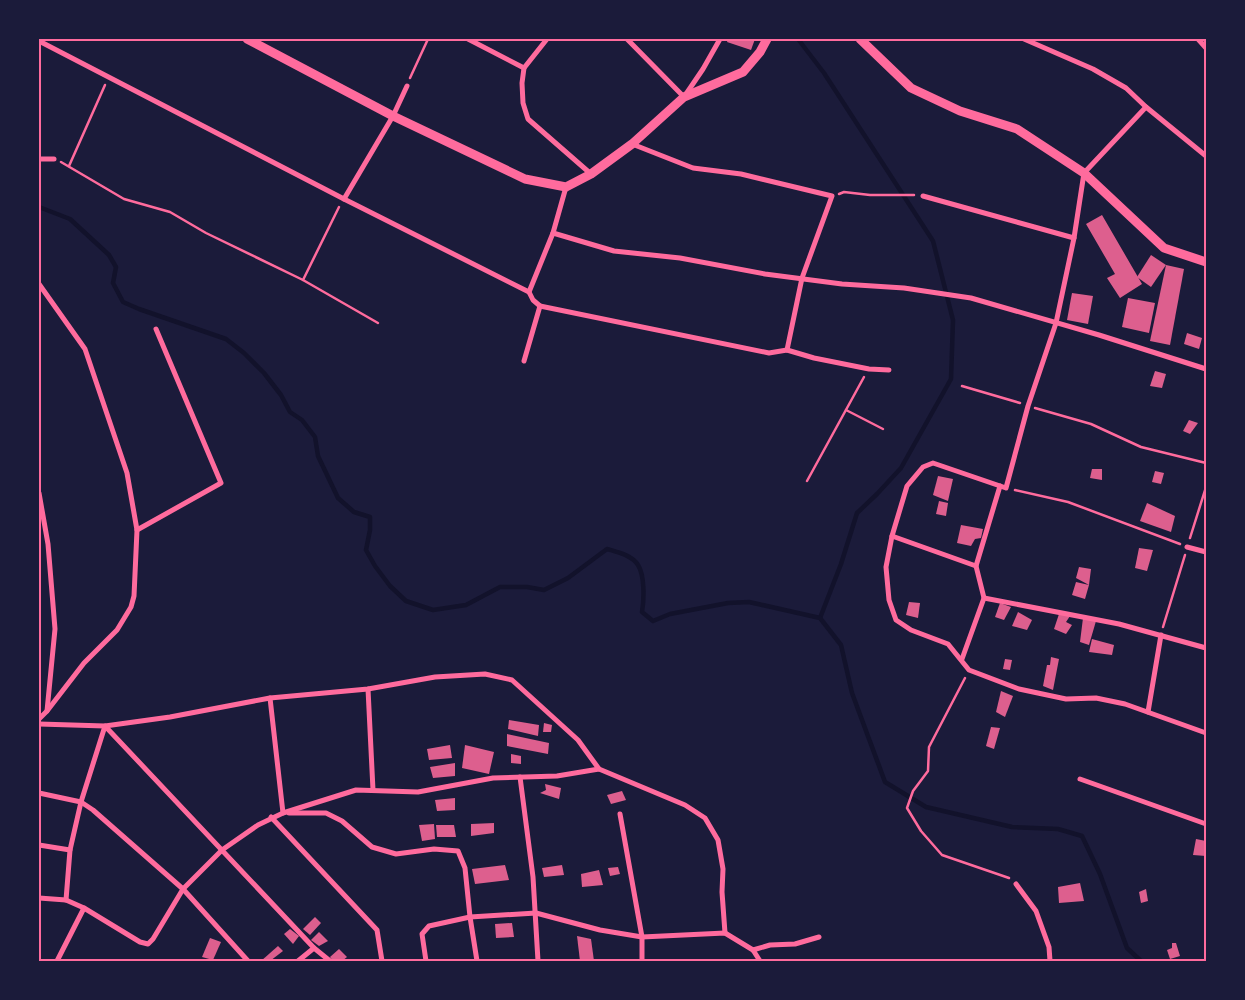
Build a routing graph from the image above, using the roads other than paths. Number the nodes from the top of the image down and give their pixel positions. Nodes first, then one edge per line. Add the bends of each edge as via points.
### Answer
1 (247, 39) edge
2 (468, 39) edge
3 (547, 39) edge
4 (627, 39) edge
5 (720, 39) edge
6 (767, 39) edge
7 (860, 39) edge
8 (1024, 39) edge
9 (1198, 39) edge
10 (39, 42) edge
11 (1206, 48) edge
12 (524, 68) junction
13 (407, 86) road end
14 (684, 97) junction
15 (1146, 107) junction
16 (393, 116) junction
17 (632, 144) junction
18 (1206, 156) edge
19 (39, 159) edge
20 (54, 159) road end
21 (1084, 173) junction
22 (590, 174) junction
23 (566, 186) junction
24 (922, 196) road end
25 (344, 199) junction
26 (553, 234) junction
27 (1074, 238) junction
28 (1206, 262) edge
29 (802, 278) junction
30 (39, 284) edge
31 (529, 292) junction
32 (540, 306) junction
33 (1056, 323) junction
34 (156, 329) dead end
35 (787, 350) junction
36 (524, 361) dead end
37 (1206, 369) edge
38 (889, 370) dead end
39 (1003, 487) junction
40 (39, 493) edge
41 (137, 530) junction
42 (892, 536) junction
43 (1187, 547) road end
44 (1206, 552) edge
45 (976, 566) junction
46 (984, 598) junction
47 (1161, 635) junction
48 (1206, 648) edge
49 (962, 659) junction
50 (368, 689) junction
51 (270, 698) junction
52 (47, 711) junction
53 (1148, 712) junction
54 (39, 720) edge
55 (39, 724) edge
56 (106, 726) junction
57 (1206, 733) edge
58 (599, 769) junction
59 (520, 777) junction
60 (1080, 779) dead end
61 (373, 790) junction
62 (39, 794) edge
63 (81, 802) junction
64 (283, 813) junction
65 (620, 814) dead end
66 (271, 818) junction
67 (1206, 824) edge
68 (39, 845) edge
69 (70, 850) junction
70 (222, 850) junction
71 (1016, 884) road end
72 (183, 889) junction
73 (39, 898) edge
74 (66, 900) junction
75 (84, 908) junction
76 (536, 913) junction
77 (470, 917) junction
78 (725, 933) junction
79 (642, 937) junction
80 (819, 937) dead end
81 (314, 948) junction
82 (753, 950) junction
83 (57, 961) edge
84 (248, 961) edge
85 (298, 961) edge
86 (330, 961) edge
87 (382, 961) edge
88 (426, 961) edge
89 (477, 961) edge
90 (538, 961) edge
91 (642, 961) edge
92 (760, 961) edge
93 (1050, 961) edge

1 - 16 street
2 - 12 street
3 - 12 street
4 - 14 street
5 - 14 street
6 - 14 street via 743,72
7 - 21 street via 911,88 960,110 1016,129
8 - 15 street via 1093,68 1126,88
9 - 11 street
10 - 25 street
12 - 22 street via 523,103 528,118
13 - 16 street
14 - 17 street
15 - 18 street
15 - 21 street
16 - 23 street via 525,179
16 - 25 street
17 - 22 street
17 - 29 street via 693,168 741,174 832,196
19 - 20 street
21 - 27 street
21 - 28 street via 1164,248
22 - 23 street
23 - 26 street
24 - 27 street
25 - 31 street
26 - 29 street via 614,251
26 - 31 street
27 - 33 street
29 - 33 street via 971,298
29 - 35 street
30 - 41 street via 85,350 127,473
31 - 32 street
32 - 35 street via 769,353
32 - 36 street
33 - 37 street
33 - 39 street
34 - 41 street via 221,483
35 - 38 street via 869,369
39 - 42 street via 934,463 923,468 907,486
39 - 45 street
40 - 52 street via 48,544 55,629
41 - 52 street via 131,607 117,630 84,663
42 - 45 street
42 - 49 street via 886,567 889,600 896,620 911,630 948,644
43 - 44 street
45 - 46 street
46 - 47 street
46 - 49 street
47 - 48 street
47 - 53 street
49 - 53 street via 969,670 1019,689 1066,699 1096,698
50 - 51 street
50 - 58 street via 435,677 485,674 512,680 578,740
50 - 61 street
51 - 56 street
51 - 64 street
52 - 54 street
53 - 57 street
55 - 56 street
56 - 63 street
56 - 70 street
58 - 59 street via 557,776
58 - 78 street via 685,805 705,818 718,840 723,868
59 - 61 street via 493,778 418,792
59 - 76 street
60 - 67 street
61 - 64 street via 356,790
62 - 63 street
63 - 69 street
63 - 72 street
64 - 66 street
64 - 77 street via 326,813 342,821 372,847 396,854 434,849 458,851 465,868
65 - 79 street
66 - 70 street
66 - 87 street via 377,930
68 - 69 street
69 - 74 street
70 - 72 street
70 - 81 street
71 - 93 street via 1036,911 1049,947
72 - 75 street via 148,944
72 - 84 street
73 - 74 street
74 - 75 street
75 - 83 street
76 - 77 street
76 - 79 street
76 - 90 street
77 - 88 street via 429,926 422,934
77 - 89 street
78 - 79 street
78 - 82 street
79 - 91 street
80 - 82 street
81 - 85 street
81 - 86 street
82 - 92 street

